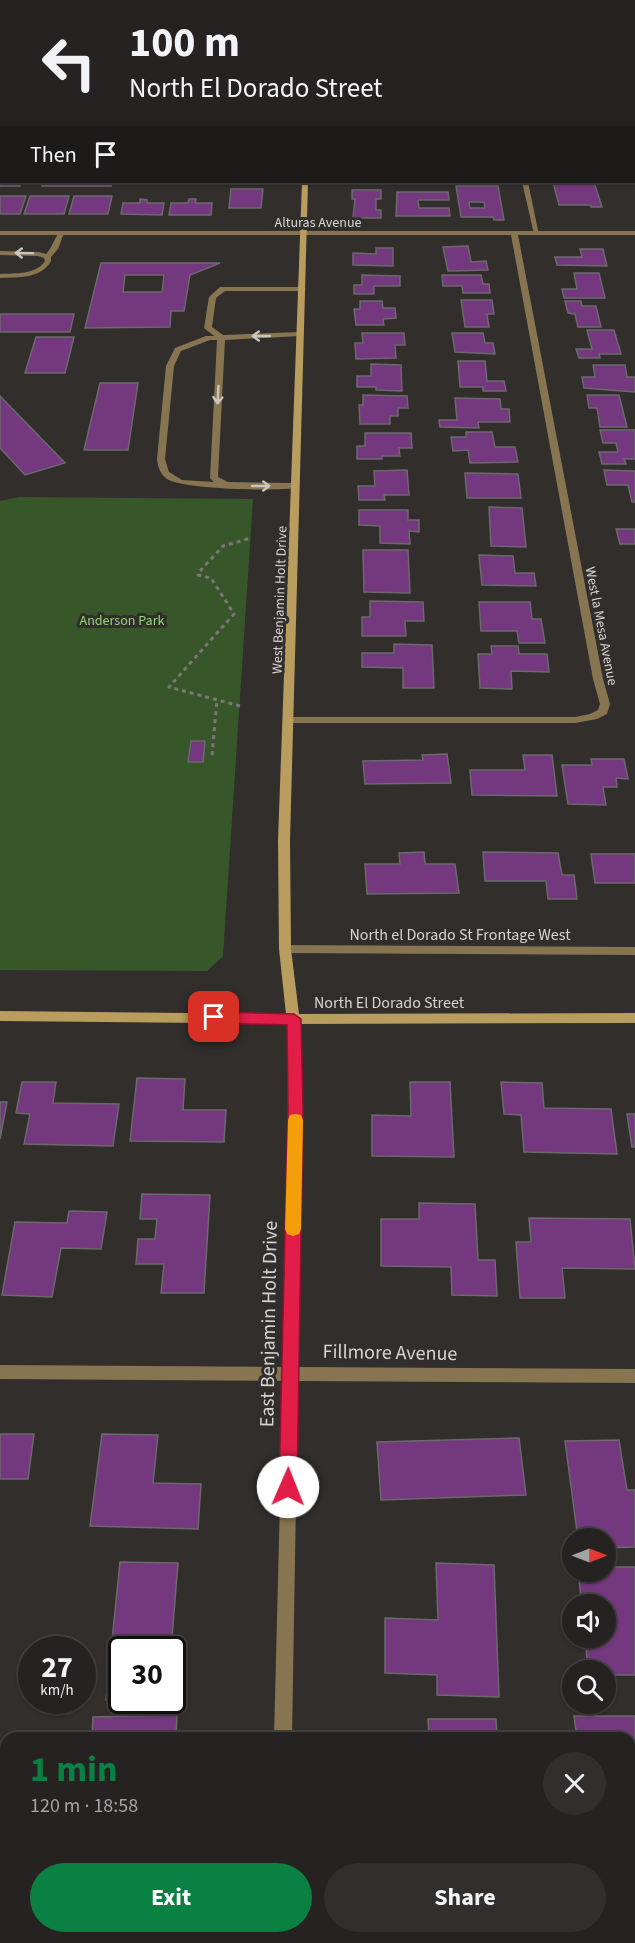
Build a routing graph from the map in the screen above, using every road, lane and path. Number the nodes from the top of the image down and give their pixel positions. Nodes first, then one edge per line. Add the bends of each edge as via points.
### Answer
1 (305, 183) edge
2 (525, 183) edge
3 (0, 233) edge
4 (61, 233) junction
5 (635, 233) edge
6 (303, 234) junction
7 (514, 234) junction
8 (537, 234) junction
9 (0, 253) edge
10 (47, 257) junction
11 (0, 276) edge
12 (302, 289) junction
13 (300, 334) junction
14 (221, 337) junction
15 (226, 485) junction
16 (295, 486) junction
17 (251, 538) dead end
18 (217, 700) junction
19 (240, 706) dead end
20 (289, 720) junction
21 (212, 755) dead end
22 (285, 949) junction
23 (635, 951) edge
24 (0, 1016) edge
25 (635, 1018) edge
26 (294, 1019) junction
27 (0, 1372) edge
28 (290, 1372) junction
29 (635, 1376) edge
30 (283, 1732) edge

1 - 6 main road, West Benjamin Holt Drive
2 - 8 street
3 - 4 street, Alturas Avenue
4 - 6 street, Alturas Avenue
4 - 10 street
5 - 8 street, Alturas Avenue
6 - 7 street, Alturas Avenue
6 - 12 main road, West Benjamin Holt Drive
7 - 8 street, Alturas Avenue
7 - 20 street, West la Mesa Avenue via 603,712 575,720
10 -> 9 street
10 - 11 street via 44,268 37,272
12 - 13 main road, West Benjamin Holt Drive
12 - 14 street via 223,289 213,297 208,328
13 -> 14 street
13 - 16 main road, West Benjamin Holt Drive
14 -> 15 street via 214,478
14 - 15 street via 187,345 172,359 162,467 171,479
15 -> 16 street
16 - 20 main road, West Benjamin Holt Drive
17 - 18 path via 223,546 199,572 198,575 211,578 234,614 170,687
18 - 19 path
18 - 21 path
20 - 22 main road, West Benjamin Holt Drive
22 - 23 street, North el Dorado St Frontage West
22 - 26 main road, West Benjamin Holt Drive
24 - 26 main road, North El Dorado Street
25 - 26 main road, North El Dorado Street
26 - 28 street, East Benjamin Holt Drive via 296,1108
27 - 28 street, Fillmore Avenue
28 - 29 street, Fillmore Avenue
28 - 30 street, East Benjamin Holt Drive

